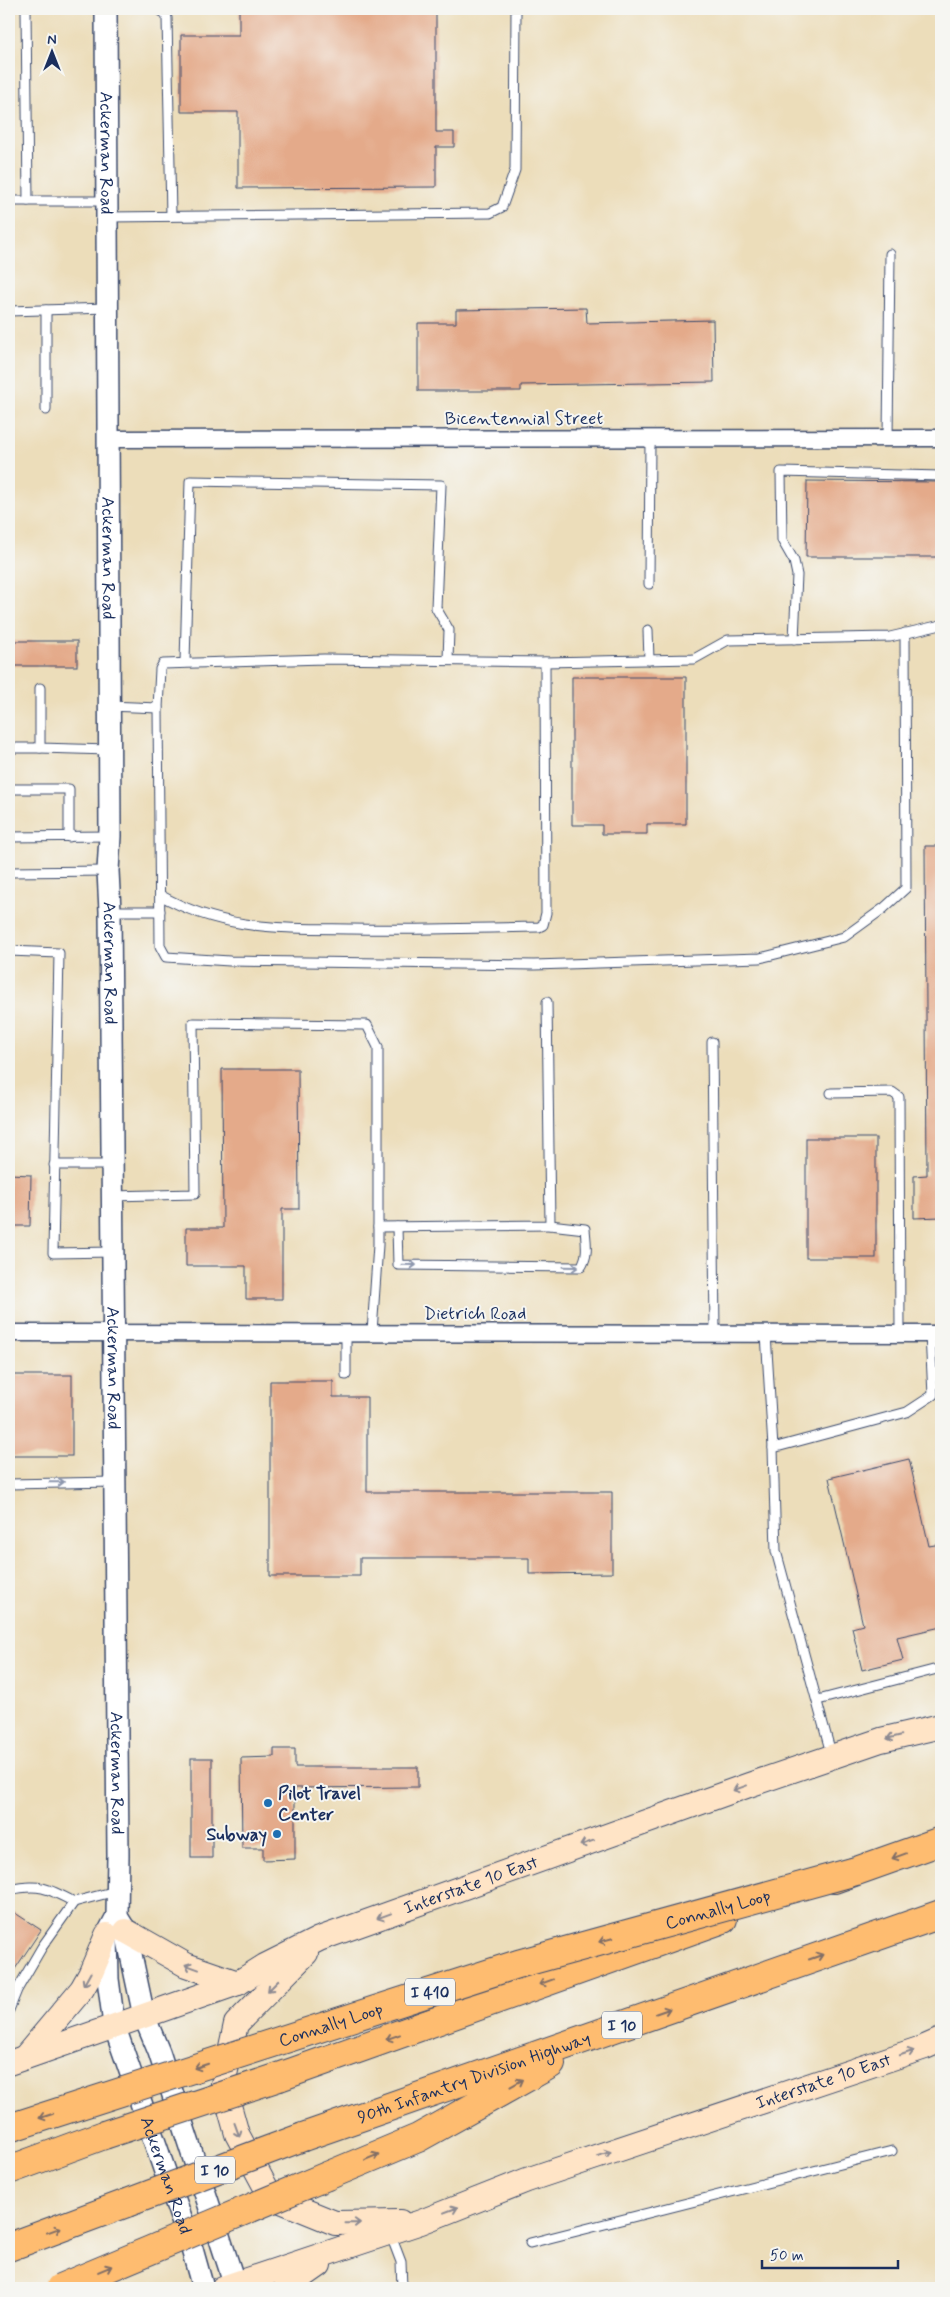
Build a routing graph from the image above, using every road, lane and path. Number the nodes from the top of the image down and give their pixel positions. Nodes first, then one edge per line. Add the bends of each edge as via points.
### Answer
1 (26, 9) edge
2 (106, 9) edge
3 (157, 9) edge
4 (516, 9) edge
5 (9, 201) edge
6 (28, 201) junction
7 (106, 209) junction
8 (171, 216) junction
9 (890, 254) dead end
10 (107, 308) junction
11 (46, 310) junction
12 (9, 311) edge
13 (46, 410) dead end
14 (650, 438) junction
15 (888, 438) junction
16 (941, 438) edge
17 (107, 439) junction
18 (941, 476) edge
19 (649, 584) dead end
20 (941, 625) edge
21 (648, 630) dead end
22 (905, 633) junction
23 (794, 639) junction
24 (448, 660) junction
25 (649, 660) junction
26 (185, 662) junction
27 (545, 662) junction
28 (40, 688) dead end
29 (109, 706) junction
30 (158, 708) junction
31 (16, 748) dead end
32 (40, 748) junction
33 (109, 750) junction
34 (9, 789) edge
35 (110, 836) junction
36 (9, 837) edge
37 (70, 837) junction
38 (108, 871) junction
39 (9, 872) edge
40 (160, 895) junction
41 (160, 911) junction
42 (110, 912) junction
43 (9, 951) edge
44 (547, 1002) dead end
45 (712, 1042) dead end
46 (831, 1093) dead end
47 (54, 1165) junction
48 (112, 1165) junction
49 (112, 1196) junction
50 (550, 1225) junction
51 (378, 1227) junction
52 (397, 1227) junction
53 (113, 1252) junction
54 (114, 1332) junction
55 (346, 1332) junction
56 (372, 1332) junction
57 (9, 1333) edge
58 (715, 1334) junction
59 (766, 1334) junction
60 (900, 1334) junction
61 (936, 1334) edge
62 (346, 1376) dead end
63 (772, 1448) junction
64 (114, 1482) junction
65 (9, 1484) edge
66 (941, 1668) edge
67 (818, 1700) junction
68 (941, 1726) edge
69 (832, 1757) junction
70 (941, 1841) edge
71 (856, 1871) junction
72 (9, 1890) edge
73 (116, 1891) junction
74 (74, 1902) junction
75 (941, 1914) edge
76 (117, 1927) junction
77 (319, 1939) junction
78 (238, 1983) junction
79 (10, 2006) edge
80 (144, 2016) junction
81 (114, 2025) junction
82 (618, 2027) junction
83 (941, 2040) edge
84 (17, 2060) edge
85 (9, 2128) edge
86 (892, 2151) dead end
87 (9, 2170) edge
88 (421, 2222) junction
89 (390, 2232) junction
90 (530, 2243) dead end
91 (9, 2247) edge
92 (346, 2247) junction
93 (231, 2287) edge
94 (60, 2288) edge
95 (203, 2288) edge
96 (286, 2288) edge
97 (402, 2288) edge

1 - 6 lane
2 - 7 street, Ackerman Road
3 - 8 lane via 167,18
4 - 8 lane via 515,170 502,207 490,213
5 - 6 lane
6 - 7 lane
7 - 8 lane
7 - 10 street, Ackerman Road
9 - 15 lane
10 - 11 lane
10 - 17 street, Ackerman Road
11 - 12 lane
11 - 13 lane
14 - 15 street, Bicentennial Street
14 - 17 street, Bicentennial Street
14 - 19 lane
15 - 16 street, Bicentennial Street
17 - 29 street, Ackerman Road
18 - 23 lane via 781,472 782,540 794,561 797,575
20 - 22 lane
21 - 25 lane
22 - 23 lane via 890,637
22 - 41 lane via 906,888 844,937 760,958 534,965 194,960 166,957 160,946
23 - 25 lane via 728,640 694,658
24 - 26 lane
24 - 26 lane via 448,630 436,608 441,485 190,480
24 - 27 lane
25 - 27 lane
26 - 30 lane via 167,662 160,669
27 - 40 lane via 546,913 543,925 404,930 243,925 212,918
28 - 32 lane
29 - 30 lane
29 - 33 street, Ackerman Road
30 - 40 lane
31 - 32 lane
32 - 33 lane
33 - 35 street, Ackerman Road
34 - 37 lane via 69,789
35 - 37 lane
35 - 38 street, Ackerman Road
36 - 37 lane
38 - 39 lane
38 - 42 street, Ackerman Road
40 - 41 lane
41 - 42 lane
42 - 48 street, Ackerman Road
43 - 47 lane via 60,953
44 - 50 lane
45 - 58 lane
46 - 60 lane via 892,1092 899,1097
47 - 48 lane
47 - 53 lane via 53,1253
48 - 49 street, Ackerman Road
49 - 51 lane via 195,1194 193,1023 367,1025 378,1047
49 - 53 street, Ackerman Road
50 - 52 lane
52 -> 50 lane via 398,1265 582,1267 587,1247 585,1229
51 - 52 lane
51 - 56 lane
53 - 54 street, Ackerman Road
54 - 55 street, Dietrich Road
54 - 57 street, Dietrich Road
54 - 64 street, Ackerman Road
55 - 56 street, Dietrich Road
55 - 62 lane
56 - 58 street, Dietrich Road
58 - 59 street, Dietrich Road
59 - 60 street, Dietrich Road
59 - 63 lane
60 - 61 street, Dietrich Road
61 - 63 lane via 933,1395 907,1412
63 - 67 lane via 776,1551
65 -> 64 lane
64 - 73 street, Ackerman Road
66 - 67 lane
67 - 69 lane
68 -> 69 main road, Interstate 10 East via 881,1740
69 -> 77 main road, Interstate 10 East
70 -> 71 highway
71 -> 85 highway, Connally Loop / I 410, bridge via 518,1964
71 -> 87 highway, bridge
72 - 74 lane via 28,1885 53,1891
73 - 74 lane
73 - 76 street, Ackerman Road
74 - 79 lane via 42,1946
82 -> 75 highway, 90th Infantry Division Highway / I 10
78 -> 76 main road via 186,1965
76 - 80 street, Ackerman Road
76 - 81 street, Ackerman Road via 108,1979
76 -> 84 main road via 82,1989
77 - 78 main road, Interstate 10 East
77 -> 88 main road via 236,2024 223,2084 237,2134 271,2197 335,2223
78 - 80 main road, Interstate 10 East
80 - 81 main road, Interstate 10 East
80 - 93 street, Ackerman Road via 159,2052
81 - 84 main road, Interstate 10 East
81 - 95 street, Ackerman Road
91 -> 82 highway, 90th Infantry Division Highway / I 10, bridge via 303,2137
94 -> 82 highway, bridge via 418,2138
88 -> 83 main road, Interstate 10 East via 528,2180
86 - 90 lane
88 - 89 main road, Interstate 10 East
89 - 92 main road, Interstate 10 East
89 - 97 lane via 401,2262
92 - 93 main road, Interstate 10 East
92 - 96 main road

